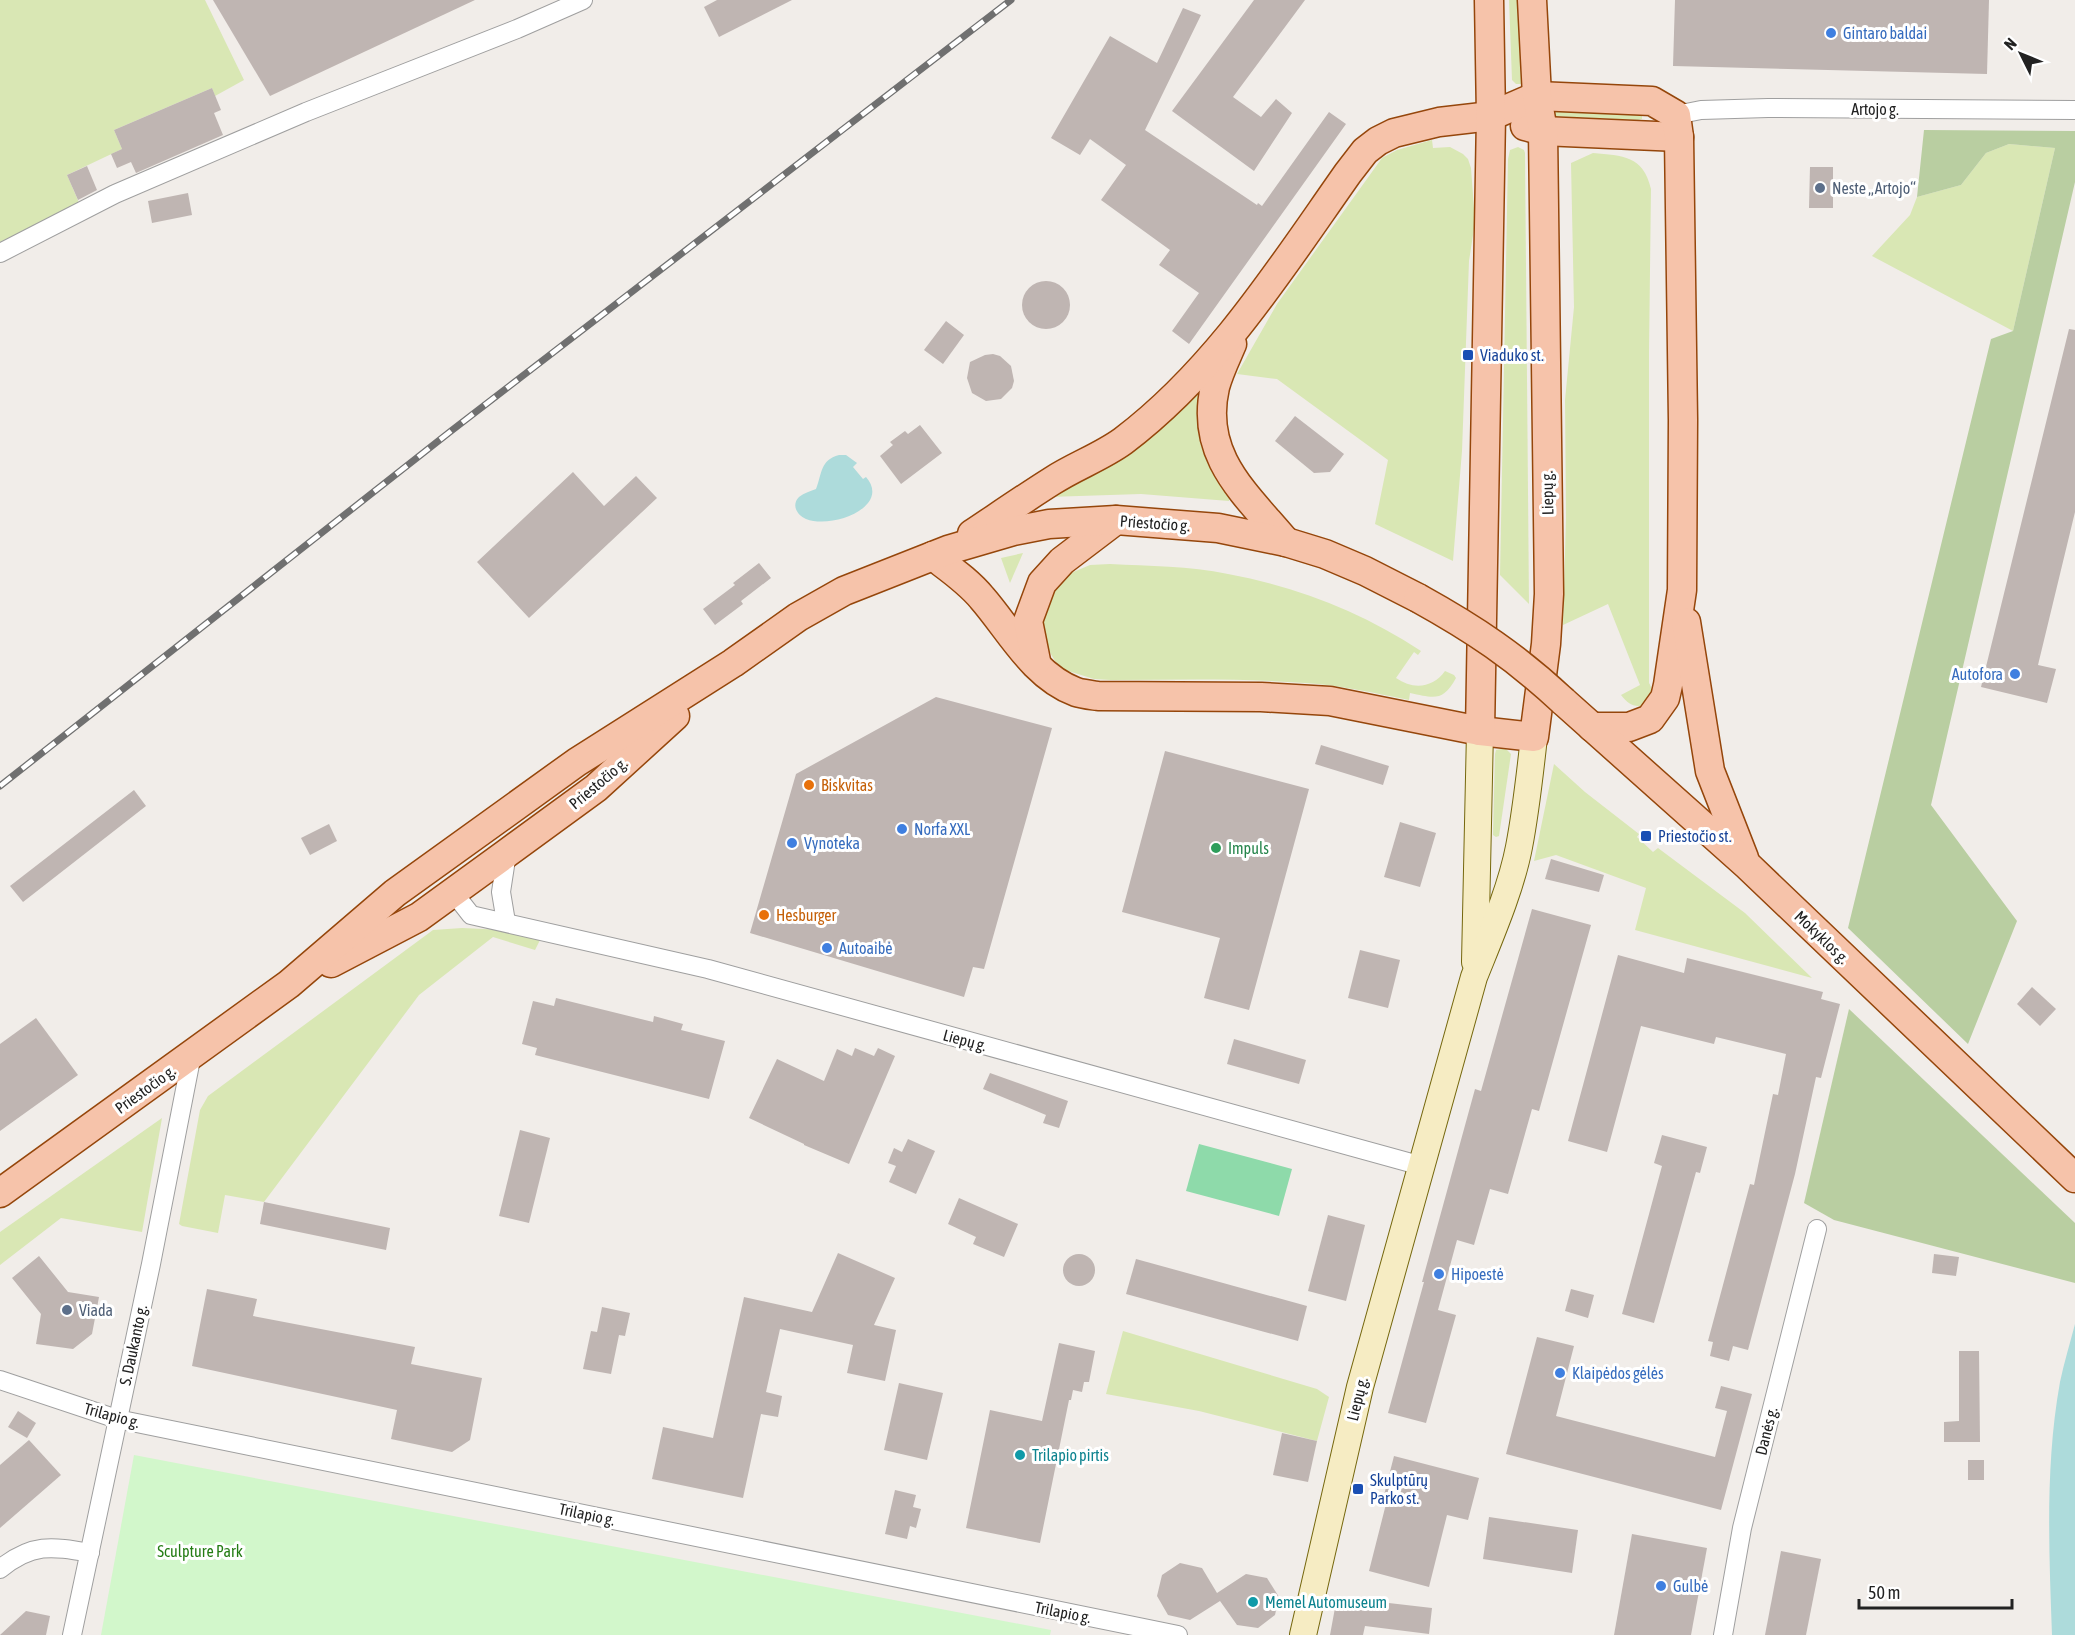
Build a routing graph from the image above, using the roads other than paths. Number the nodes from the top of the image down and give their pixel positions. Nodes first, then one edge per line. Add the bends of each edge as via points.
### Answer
1 (583, 0) edge
2 (1489, 0) edge
3 (1532, 0) edge
4 (1537, 96) junction
5 (2075, 110) edge
6 (1491, 116) junction
7 (1678, 126) junction
8 (1543, 131) junction
9 (0, 253) edge
10 (1241, 323) junction
11 (1116, 520) junction
12 (1286, 542) junction
13 (941, 553) junction
14 (1682, 590) junction
15 (733, 663) junction
16 (1037, 666) junction
17 (1563, 701) joint
18 (1592, 727) junction
19 (1480, 730) junction
20 (1534, 737) junction
21 (507, 854) junction
22 (435, 864) junction
23 (1748, 866) junction
24 (453, 892) junction
25 (506, 922) junction
26 (1474, 977) junction
27 (289, 984) junction
28 (192, 1054) junction
29 (1422, 1166) junction
30 (2075, 1178) edge
31 (0, 1193) edge
32 (1817, 1229) dead end
33 (0, 1380) edge
34 (117, 1419) junction
35 (90, 1553) junction
36 (0, 1569) edge
37 (72, 1635) edge
38 (1179, 1635) edge
39 (1303, 1635) edge
40 (1723, 1635) edge

1 - 9 street via 115,194
2 - 6 main road, Liepų g.
3 - 4 main road, Liepų g.
4 - 6 main road
4 - 7 main road via 1652,101
4 - 8 main road, Liepų g.
5 - 7 street, Artojo g. via 1701,110
6 - 8 main road
6 - 10 main road via 1394,132 1365,151
6 - 19 main road, Liepų g.
7 - 8 main road
7 - 14 main road
8 - 20 main road, Liepų g. via 1549,594
10 - 12 main road via 1215,388 1213,434 1220,458 1234,481
10 - 13 main road via 1190,381 1122,441
11 - 12 main road, Priestočio g. via 1218,528
11 - 13 main road, Priestočio g. via 1049,524
11 - 16 main road via 1062,561 1042,583 1028,621
12 - 17 main road, Priestočio g., bridge via 1365,571 1463,622 1505,651
13 - 15 main road, Priestočio g. via 844,591 798,617
13 - 16 main road
14 - 18 main road via 1665,698 1650,719 1629,727
14 - 23 main road via 1710,771
15 - 21 main road, Priestočio g. via 596,788
15 - 22 main road, Priestočio g. via 577,762
16 - 19 main road via 1076,692 1098,696 1261,696 1330,701
17 - 18 main road, Mokyklos g.
18 - 23 main road, Mokyklos g.
19 - 20 main road
19 - 26 main road, Liepų g.
20 - 26 main road, Liepų g. via 1519,849
21 - 24 main road, Priestočio g.
21 - 25 street via 501,892
22 - 24 main road
22 - 27 main road, Priestočio g.
23 - 30 main road, Mokyklos g.
24 - 25 street, Liepų g. via 471,915
24 - 27 main road, Priestočio g. via 419,917
25 - 29 street, Liepų g. via 708,969
26 - 29 main road, Liepų g.
27 - 28 main road, Priestočio g.
28 - 31 main road, Priestočio g.
28 - 34 street, S. Daukanto g.
29 - 39 main road, Liepų g. via 1360,1387
32 - 40 street, Danės g. via 1742,1528
33 - 34 street, Trilapio g.
34 - 35 street, S. Daukanto g.
34 - 38 street, Trilapio g.
35 - 36 street via 42,1548 17,1556
35 - 37 street, S. Daukanto g.

